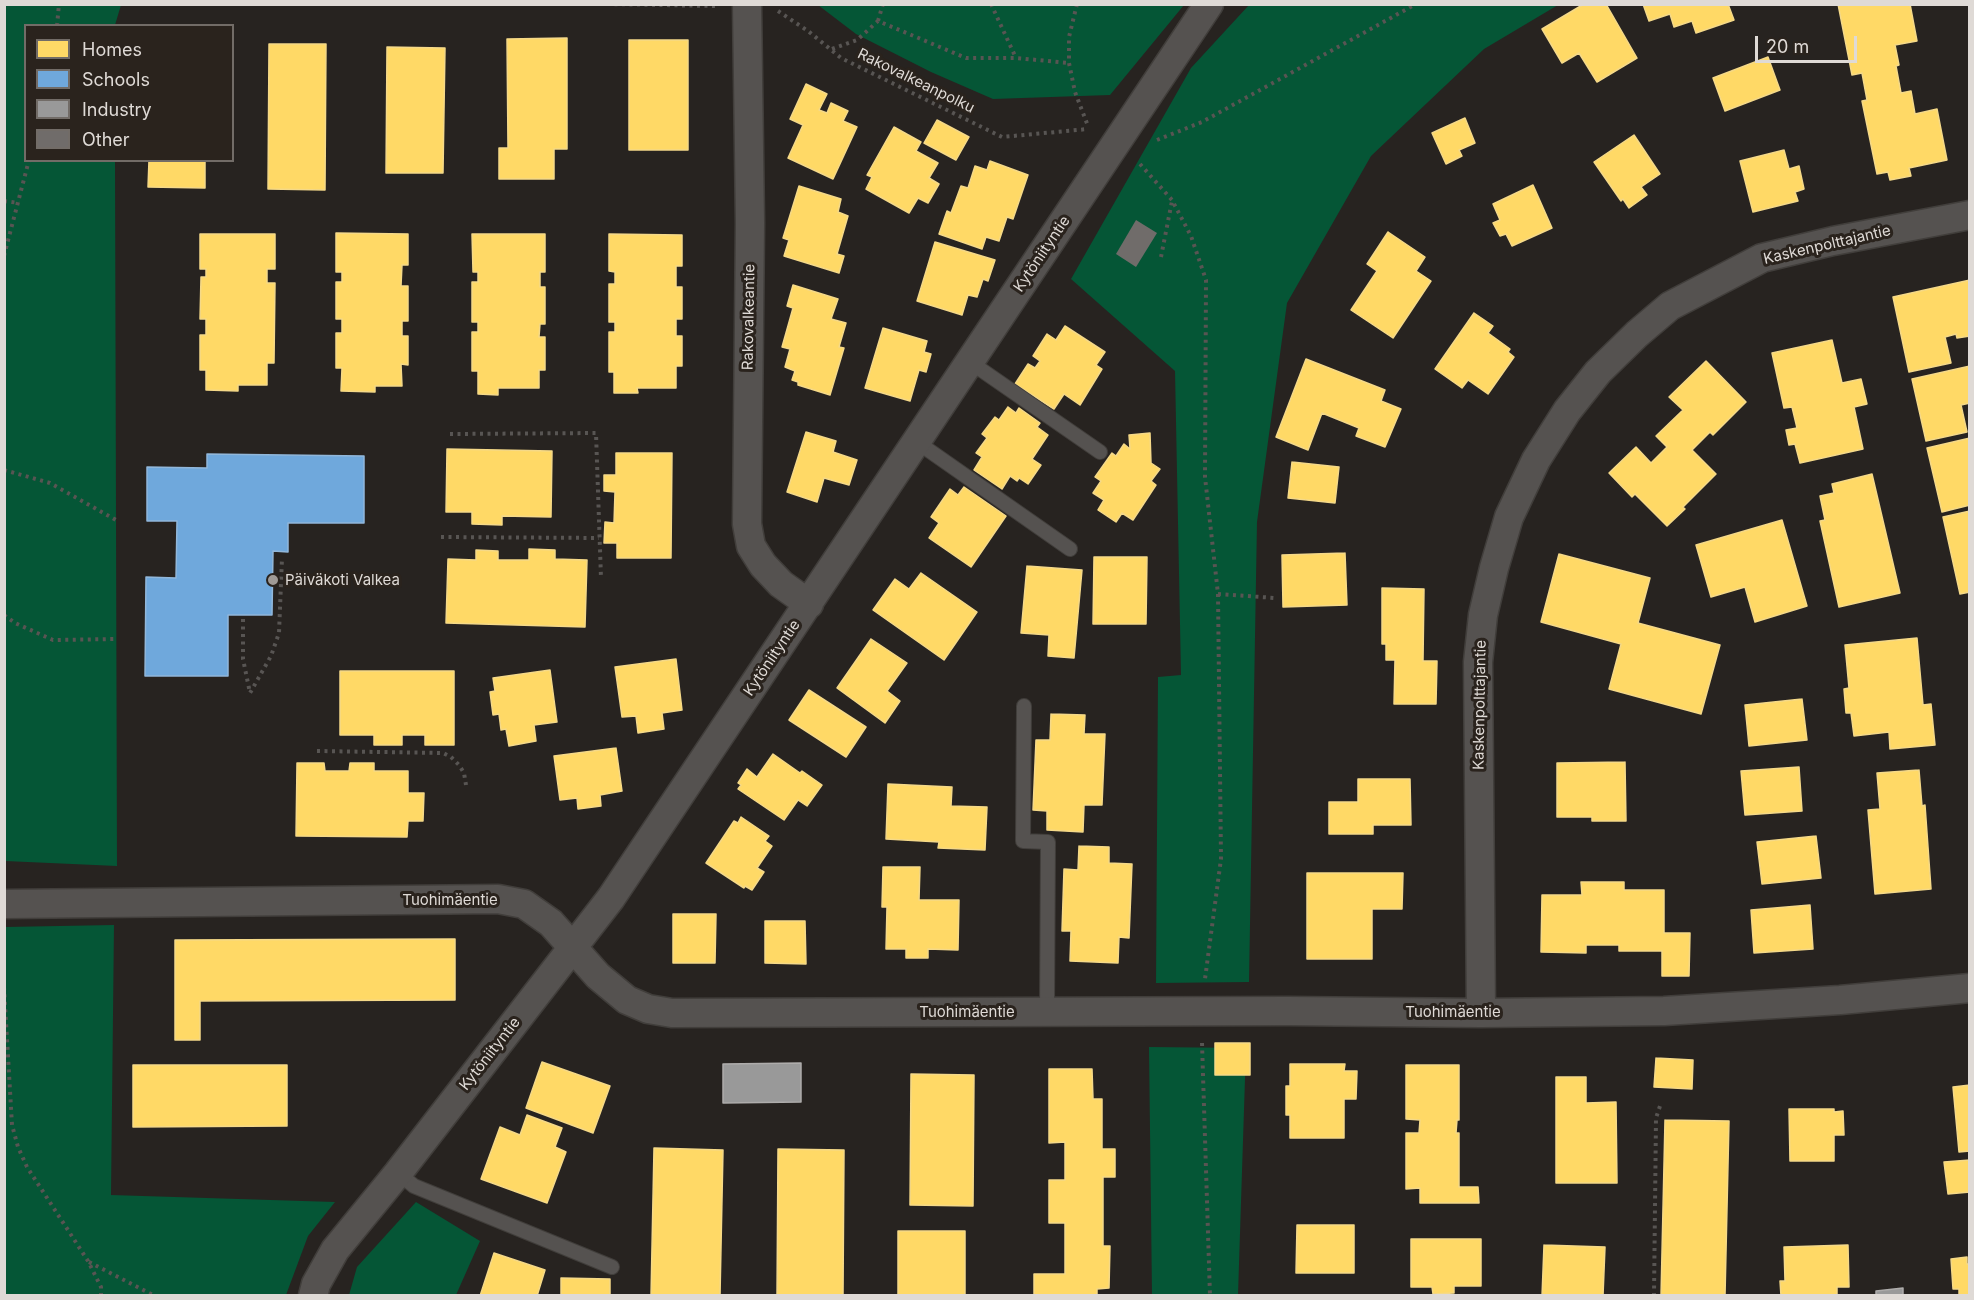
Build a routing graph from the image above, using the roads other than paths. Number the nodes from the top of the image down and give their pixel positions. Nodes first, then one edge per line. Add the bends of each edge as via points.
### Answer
1 (1209, 4) edge
2 (747, 5) edge
3 (1970, 215) edge
4 (970, 362) junction
5 (917, 442) junction
6 (1100, 452) dead end
7 (1070, 549) dead end
8 (809, 604) junction
9 (1024, 706) dead end
10 (4, 904) edge
11 (573, 948) junction
12 (1970, 988) edge
13 (1047, 1012) junction
14 (1482, 1013) junction
15 (398, 1173) junction
16 (612, 1267) dead end
17 (313, 1296) edge

1 - 4 street, Kytöniityntie
2 - 8 street, Rakovalkeantie via 747,524 751,546 763,565
3 - 14 street, Kaskenpolttajantie via 1762,258 1670,306 1598,372 1542,450 1509,517 1483,615 1478,662
4 - 5 street, Kytöniityntie
4 - 6 lane
5 - 7 lane
5 - 8 street, Kytöniityntie
8 - 11 street, Kytöniityntie via 611,898
9 - 13 lane via 1023,841 1048,842
10 - 11 street, Tuohimäentie via 498,899 524,904 551,923
11 - 13 street, Tuohimäentie via 627,1000 672,1013
11 - 15 street, Kytöniityntie
12 - 14 street, Tuohimäentie via 1664,1011
13 - 14 street, Tuohimäentie via 1202,1000
15 - 16 lane via 414,1186
15 - 17 street, Kytöniityntie via 335,1250

